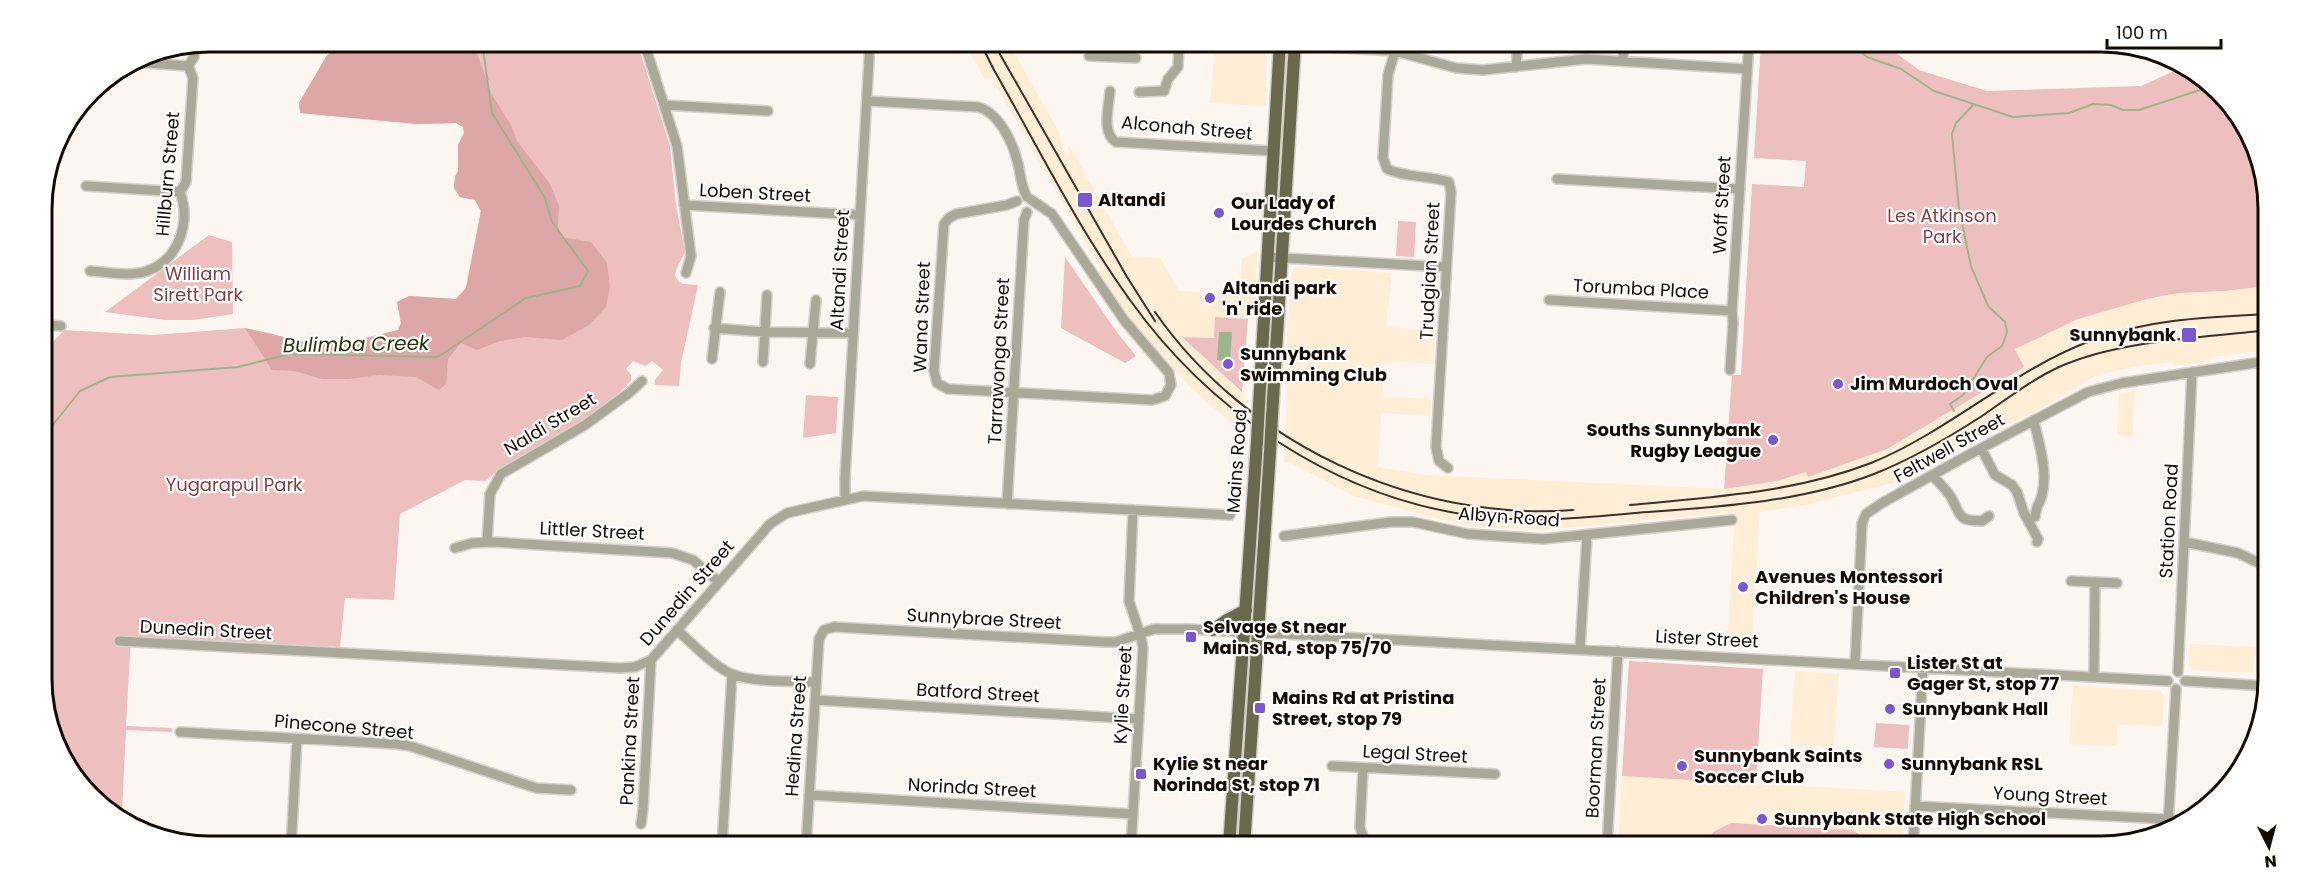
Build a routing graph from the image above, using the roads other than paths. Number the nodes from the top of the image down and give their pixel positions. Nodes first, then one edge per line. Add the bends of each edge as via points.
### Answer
1 (647, 52) edge
2 (869, 52) edge
3 (1108, 52) edge
4 (1179, 52) edge
5 (1279, 52) edge
6 (1294, 52) edge
7 (1395, 52) edge
8 (1399, 52) edge
9 (1517, 52) edge
10 (1623, 52) edge
11 (1748, 52) edge
12 (194, 53) edge
13 (1089, 56) dead end
14 (1108, 57) junction
15 (1136, 58) dead end
16 (1623, 61) junction
17 (151, 63) edge
18 (188, 66) junction
19 (1516, 67) junction
20 (1747, 69) junction
21 (1110, 91) dead end
22 (1139, 92) dead end
23 (867, 101) junction
24 (664, 105) junction
25 (768, 111) dead end
26 (1273, 151) junction
27 (1557, 179) dead end
28 (86, 186) dead end
29 (1740, 189) junction
30 (180, 192) junction
31 (1023, 204) junction
32 (684, 205) junction
33 (860, 215) junction
34 (1266, 256) junction
35 (1282, 257) junction
36 (1446, 267) junction
37 (90, 271) dead end
38 (686, 273) dead end
39 (720, 292) dead end
40 (767, 295) dead end
41 (816, 300) dead end
42 (1549, 300) dead end
43 (1732, 311) junction
44 (53, 326) edge
45 (61, 326) dead end
46 (714, 328) junction
47 (813, 331) junction
48 (765, 332) junction
49 (853, 333) junction
50 (712, 359) dead end
51 (763, 362) dead end
52 (2258, 363) edge
53 (810, 364) dead end
54 (1730, 369) dead end
55 (2192, 372) junction
56 (642, 381) dead end
57 (1014, 392) junction
58 (2034, 421) junction
59 (1981, 448) junction
60 (1448, 468) dead end
61 (1932, 475) junction
62 (845, 499) junction
63 (1007, 504) junction
64 (1133, 510) junction
65 (1230, 515) dead end
66 (1989, 516) dead end
67 (2036, 517) dead end
68 (1732, 520) dead end
69 (1587, 536) junction
70 (1284, 537) dead end
71 (487, 542) junction
72 (2037, 542) dead end
73 (2184, 542) junction
74 (455, 548) dead end
75 (2258, 563) edge
76 (2071, 581) dead end
77 (719, 582) junction
78 (2095, 582) junction
79 (2117, 583) dead end
80 (1245, 610) junction
81 (677, 630) junction
82 (824, 630) joint
83 (1213, 630) junction
84 (1244, 632) junction
85 (1259, 632) junction
86 (1140, 633) junction
87 (119, 642) dead end
88 (1580, 649) junction
89 (1618, 651) junction
90 (651, 660) junction
91 (1855, 664) junction
92 (1923, 667) junction
93 (2178, 672) junction
94 (732, 674) junction
95 (2094, 676) junction
96 (2168, 681) junction
97 (2185, 681) junction
98 (816, 682) junction
99 (2258, 685) edge
100 (2176, 689) junction
101 (815, 700) junction
102 (1139, 719) junction
103 (180, 732) dead end
104 (297, 740) junction
105 (1332, 766) dead end
106 (1363, 768) junction
107 (1495, 774) dead end
108 (571, 790) dead end
109 (809, 795) junction
110 (1915, 806) junction
111 (1133, 814) junction
112 (2169, 821) edge
113 (2167, 822) edge
114 (640, 824) dead end
115 (292, 836) edge
116 (723, 836) edge
117 (807, 836) edge
118 (1132, 836) edge
119 (1230, 836) edge
120 (1245, 836) edge
121 (1363, 836) edge
122 (1608, 836) edge
123 (1913, 836) edge

1 - 24 street
2 - 23 street, Altandi Street
3 - 14 street
4 - 22 street via 1178,67 1164,91
5 - 26 main road, Mains Road
6 - 35 main road, Mains Road
7 - 36 street, Trudgian Street via 1388,75 1383,158 1387,169 1398,174 1449,182
8 - 19 street via 1456,68
9 - 19 street
10 - 16 street
11 - 20 street, Woff Street
12 - 18 street, Hillburn Street
13 - 14 street
14 - 15 street
16 - 19 street via 1570,60
16 - 20 street
17 - 18 street
18 - 30 street, Hillburn Street via 193,78 186,182
20 - 29 street, Woff Street
21 - 26 street, Alconah Street via 1108,129 1116,142
23 - 31 street, Tarrawonga Street via 986,109 997,119 1014,151
23 - 33 street, Altandi Street
24 - 25 street
24 - 32 street via 676,146
26 - 34 main road, Mains Road
27 - 29 street
28 - 30 street
29 - 43 street, Woff Street
30 - 37 street, Hillburn Street via 185,205 183,229 178,245 166,259 148,271 132,274
31 - 57 street, Tarrawonga Street
31 - 57 street, Wana Street via 956,214 944,224 934,374 937,383 945,388
31 - 57 street, Wana Street via 1048,210 1056,218 1124,320 1171,377 1170,389 1152,400
32 - 33 street, Loben Street
32 - 38 street via 691,256
33 - 49 street, Altandi Street
34 - 35 street
34 - 80 main road, Mains Road, bridge
35 - 36 street
35 - 85 main road, Mains Road, bridge
36 - 60 street, Trudgian Street via 1436,447 1439,461
39 - 46 street
40 - 48 street
41 - 47 street
42 - 43 street, Torumba Place
43 - 54 street, Woff Street
44 - 45 street
46 - 48 street
46 - 50 street
47 - 48 street
47 - 49 street
47 - 53 street
48 - 51 street
49 - 62 street, Altandi Street
52 - 55 street, Feltwell Street
55 - 58 street, Feltwell Street via 2088,392
55 - 73 street, Station Road
56 - 71 street, Naldi Street via 585,425 501,474 490,494
57 - 63 street, Tarrawonga Street
58 - 59 street, Feltwell Street
58 - 67 street via 2043,460 2042,496
59 - 61 street, Feltwell Street
59 - 72 street via 1995,475 2017,492
61 - 66 street via 1963,519 1982,521
61 - 91 street, Feltwell Street via 1866,514 1862,524
62 - 63 street, Dunedin Street via 862,496
62 - 77 street, Dunedin Street via 776,518
63 - 64 street, Dunedin Street
64 - 65 street, Dunedin Street
64 - 86 street, Kylie Street via 1129,601
68 - 69 street, Albyn Road
69 - 70 street, Albyn Road via 1502,537 1413,522 1390,522
69 - 88 street
71 - 74 street, Littler Street
71 - 77 street, Littler Street via 672,553 693,560
73 - 75 street via 2238,553
73 - 93 street, Station Road
76 - 78 street
77 - 81 street, Dunedin Street
78 - 79 street
78 - 95 street
80 - 83 main road
80 - 84 main road, Mains Road
81 - 90 street, Dunedin Street
81 - 94 street
82 - 86 street, Sunnybrae Street via 834,627 1112,642
82 - 98 street, Hedina Street via 819,639
83 - 84 street, Lister Street
83 - 86 street, Sunnybrae Street via 1160,628
84 - 85 street, Lister Street
84 - 119 main road, Mains Road
85 - 88 street, Lister Street
85 - 120 main road, Mains Road
86 - 102 street, Kylie Street via 1143,648
87 - 90 street, Dunedin Street via 620,668
88 - 89 street, Lister Street
89 - 91 street, Lister Street
89 - 122 street, Boorman Street
90 - 114 street, Pankina Street
91 - 92 street, Lister Street
92 - 95 street, Lister Street
92 - 110 street
93 - 96 street via 2171,674
93 - 97 street
94 - 98 street
94 - 116 street
95 - 96 street, Lister Street
96 - 100 street
97 - 99 street
97 - 100 street
98 - 101 street, Hedina Street
100 - 112 street
101 - 102 street, Batford Street
101 - 109 street, Hedina Street
102 - 111 street, Kylie Street
103 - 104 street, Pinecone Street
104 - 108 street, Pinecone Street via 410,747 536,788
104 - 115 street
105 - 106 street, Legal Street
106 - 107 street, Legal Street
106 - 121 street
109 - 111 street, Norinda Street
109 - 117 street, Hedina Street
110 - 113 street, Young Street
110 - 123 street
111 - 118 street, Kylie Street

